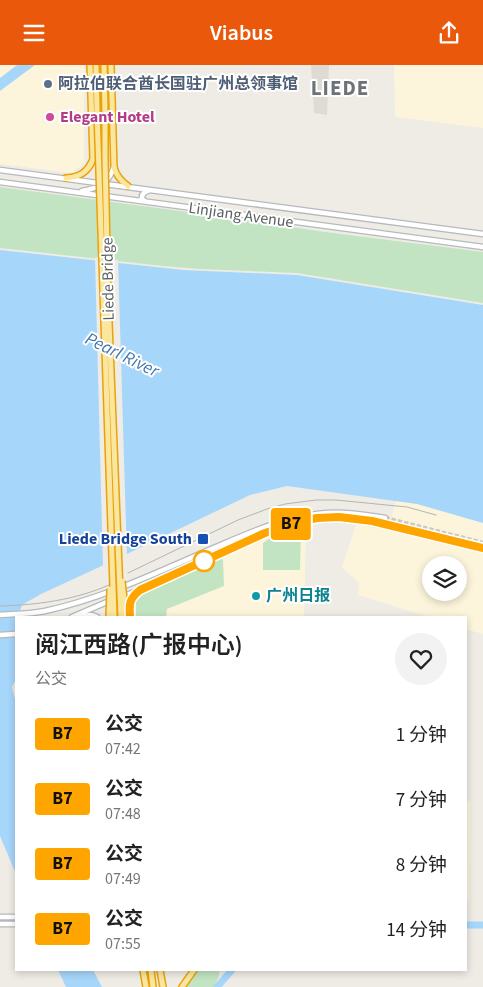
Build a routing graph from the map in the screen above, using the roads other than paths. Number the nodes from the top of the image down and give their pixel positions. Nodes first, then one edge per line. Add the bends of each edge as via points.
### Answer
1 (90, 65) edge
2 (96, 65) edge
3 (104, 65) edge
4 (111, 65) edge
5 (93, 159) junction
6 (114, 167) junction
7 (0, 169) edge
8 (41, 175) junction
9 (66, 179) junction
10 (0, 182) edge
11 (105, 183) junction
12 (128, 186) junction
13 (40, 187) junction
14 (152, 189) junction
15 (78, 192) junction
16 (145, 201) junction
17 (483, 234) edge
18 (483, 247) edge
19 (115, 553) junction
20 (140, 590) junction
21 (0, 615) edge
22 (74, 616) edge
23 (109, 616) edge
24 (114, 616) edge
25 (121, 616) edge
26 (126, 616) edge
27 (130, 616) edge
28 (15, 634) edge
29 (0, 635) edge
30 (0, 917) edge
31 (15, 917) edge
32 (0, 924) edge
33 (15, 924) edge
34 (144, 971) edge
35 (151, 971) edge
36 (160, 971) edge
37 (193, 971) edge
38 (146, 987) edge
39 (153, 987) edge
40 (162, 987) edge
41 (182, 987) edge

1 - 5 highway
2 - 19 highway, Liede Bridge, bridge
3 - 19 highway, Liede Bridge, bridge
4 - 6 highway
5 - 6 highway via 98,169 109,171
5 - 9 highway via 82,175
6 - 11 main road
6 - 12 highway via 119,179
7 - 8 main road, Linjiang Avenue
8 - 9 main road, Linjiang Avenue
8 - 13 main road
9 - 11 main road, Linjiang Avenue
10 - 13 main road, Linjiang Avenue
11 - 12 main road, Linjiang Avenue
11 - 15 main road
12 - 14 main road, Linjiang Avenue
13 - 15 main road, Linjiang Avenue
14 - 16 main road via 142,194
14 - 17 main road, Linjiang Avenue
15 - 16 main road, Linjiang Avenue
16 - 18 main road, Linjiang Avenue
19 - 23 highway, bridge
19 - 24 highway, bridge
19 - 25 highway, bridge
19 - 26 highway, bridge
20 - 21 main road via 265,533 298,522 339,517 384,520 359,513 338,512 297,517 260,528 92,598 44,611
20 - 22 main road
20 - 27 main road via 131,600
28 - 29 main road
30 - 31 main road
32 - 33 main road
34 - 38 highway
35 - 39 highway
36 - 40 highway
37 - 41 highway

